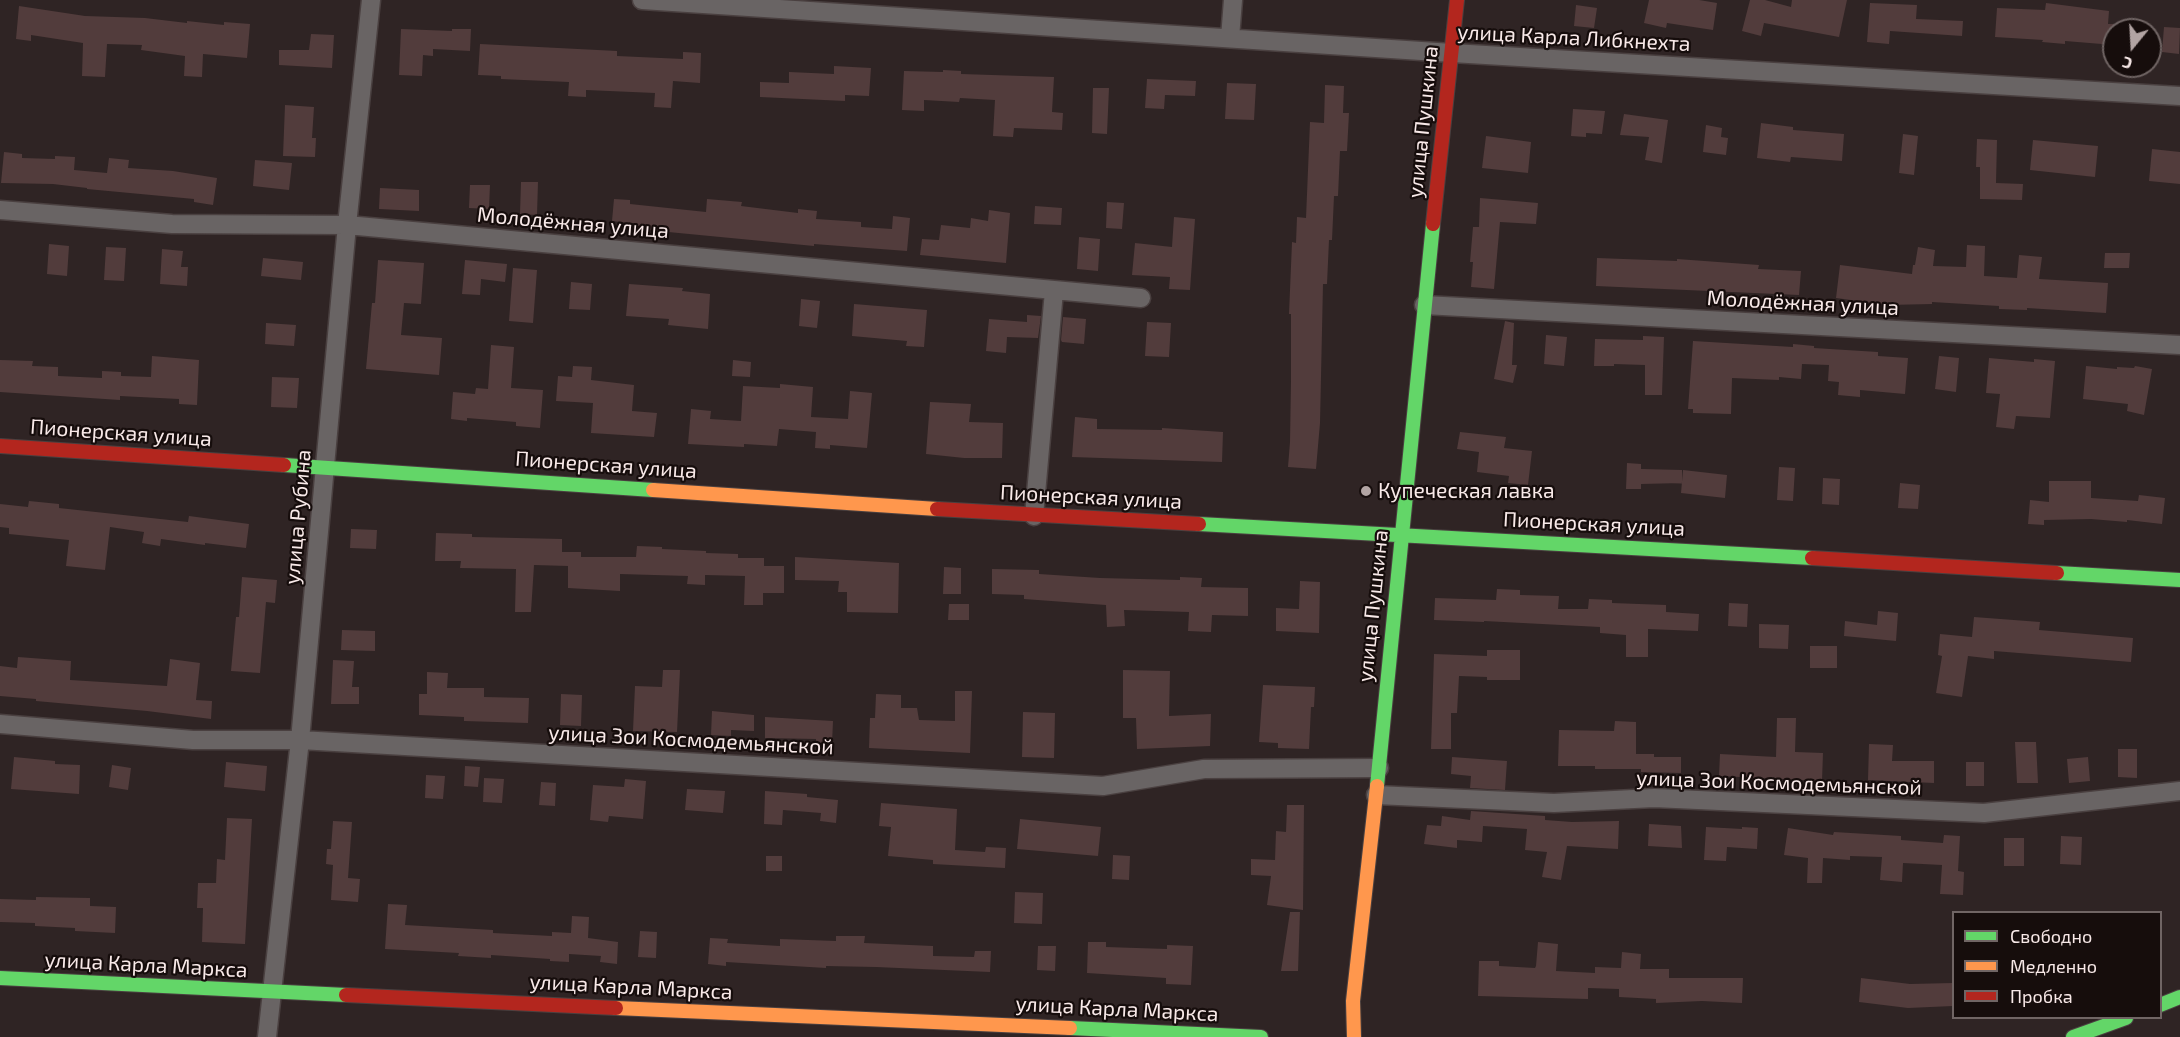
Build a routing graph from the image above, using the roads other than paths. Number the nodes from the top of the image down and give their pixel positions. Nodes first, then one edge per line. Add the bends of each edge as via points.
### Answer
1 (371, 0) edge
2 (642, 0) edge
3 (1233, 0) edge
4 (1457, 0) edge
5 (1230, 38) junction
6 (1452, 53) junction
7 (2180, 96) edge
8 (0, 210) edge
9 (348, 225) junction
10 (1054, 291) junction
11 (1140, 298) dead end
12 (1424, 305) junction
13 (2180, 345) edge
14 (0, 446) edge
15 (325, 467) junction
16 (1034, 516) junction
17 (1401, 534) junction
18 (2180, 580) edge
19 (0, 724) edge
20 (300, 740) junction
21 (1379, 768) junction
22 (2180, 791) edge
23 (1376, 795) junction
24 (0, 978) edge
25 (273, 992) junction
26 (2180, 997) edge
27 (2162, 1004) edge
28 (2121, 1019) edge
29 (267, 1037) edge
30 (1261, 1037) edge
31 (1354, 1037) edge
32 (2073, 1037) edge

1 - 9 street, улица Рубина
2 - 5 street, улица Карла Либкнехта
3 - 5 street
4 - 6 street, улица Пушкина
5 - 6 street, улица Карла Либкнехта
6 - 7 street, улица Карла Либкнехта
6 - 12 street, улица Пушкина
8 - 9 street, Молодёжная улица via 172,224
9 - 10 street, Молодёжная улица
9 - 15 street, улица Рубина
10 - 11 street, Молодёжная улица
10 - 16 street
12 - 13 street, Молодёжная улица
12 - 17 street, улица Пушкина
14 - 15 street, Пионерская улица
15 - 16 street, Пионерская улица
15 - 20 street, улица Рубина
16 - 17 street, Пионерская улица
17 - 18 street, Пионерская улица
17 - 21 street, улица Пушкина
19 - 20 street, улица Зои Космодемьянской via 193,740
20 - 21 street, улица Зои Космодемьянской via 1103,786 1204,770
20 - 25 street, улица Рубина
21 - 23 street, улица Пушкина
22 - 23 street, улица Зои Космодемьянской via 1983,813 1654,798 1554,804
23 - 31 street, улица Пушкина via 1353,1001
24 - 25 street, улица Карла Маркса
25 - 29 street, улица Рубина
25 - 30 street, улица Карла Маркса
26 - 27 street
28 - 32 street

